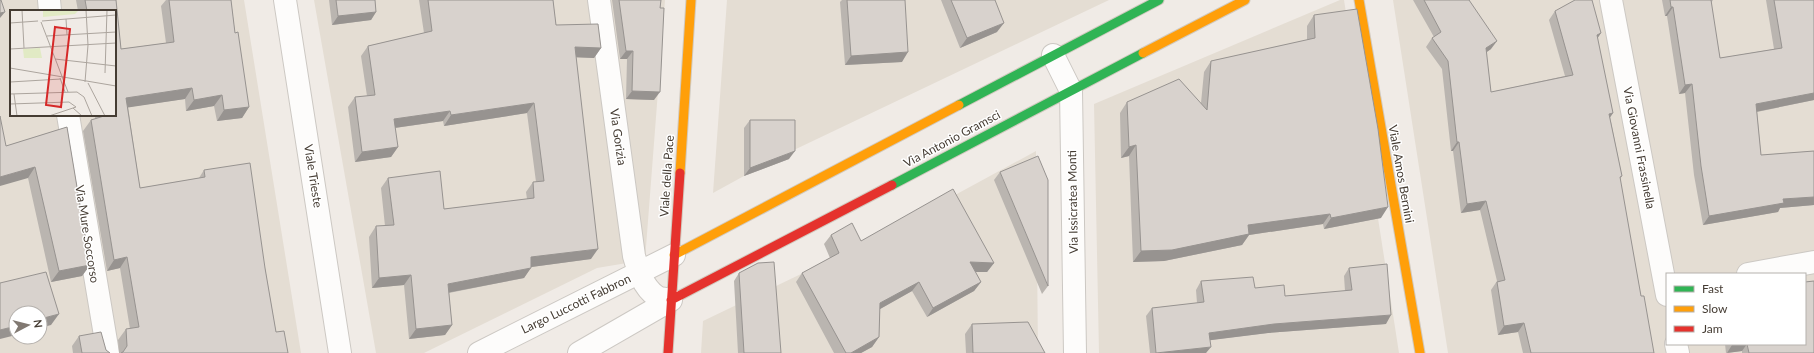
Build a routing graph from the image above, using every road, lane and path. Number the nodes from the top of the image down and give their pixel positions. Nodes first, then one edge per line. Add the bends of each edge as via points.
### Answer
1 (48, 0) edge
2 (286, 0) edge
3 (599, 0) edge
4 (691, 0) edge
5 (1159, 0) edge
6 (1245, 0) edge
7 (1359, 0) edge
8 (1611, 0) edge
9 (50, 10) edge
10 (1053, 55) junction
11 (1071, 91) junction
12 (68, 116) edge
13 (674, 255) junction
14 (1814, 262) edge
15 (638, 273) junction
16 (1754, 273) edge
17 (1666, 286) edge
18 (671, 300) junction
19 (108, 353) edge
20 (340, 353) edge
21 (479, 353) edge
22 (579, 353) edge
23 (668, 353) edge
24 (1076, 353) edge
25 (1420, 353) edge

1 - 9 street
2 - 20 street, Viale Trieste
3 - 15 street, Via Gorizia
4 - 13 street, Viale della Pace
5 - 10 street
6 - 11 street, Via Antonio Gramsci
7 - 25 street, Viale Amos Bernini
8 - 17 street, Via Giovanni Frassinella
10 - 11 street, Via Issicratea Monti
10 - 13 street
11 - 18 street, Via Antonio Gramsci
11 - 24 street, Via Issicratea Monti
12 - 19 street, Via Mure Soccorso
13 - 15 street, Largo Luccotti Fabbron
13 - 18 street, Viale della Pace
14 - 16 street
15 - 18 street via 656,296
15 - 21 street, Largo Luccotti Fabbron
18 - 22 street
18 - 23 street, Viale della Pace

